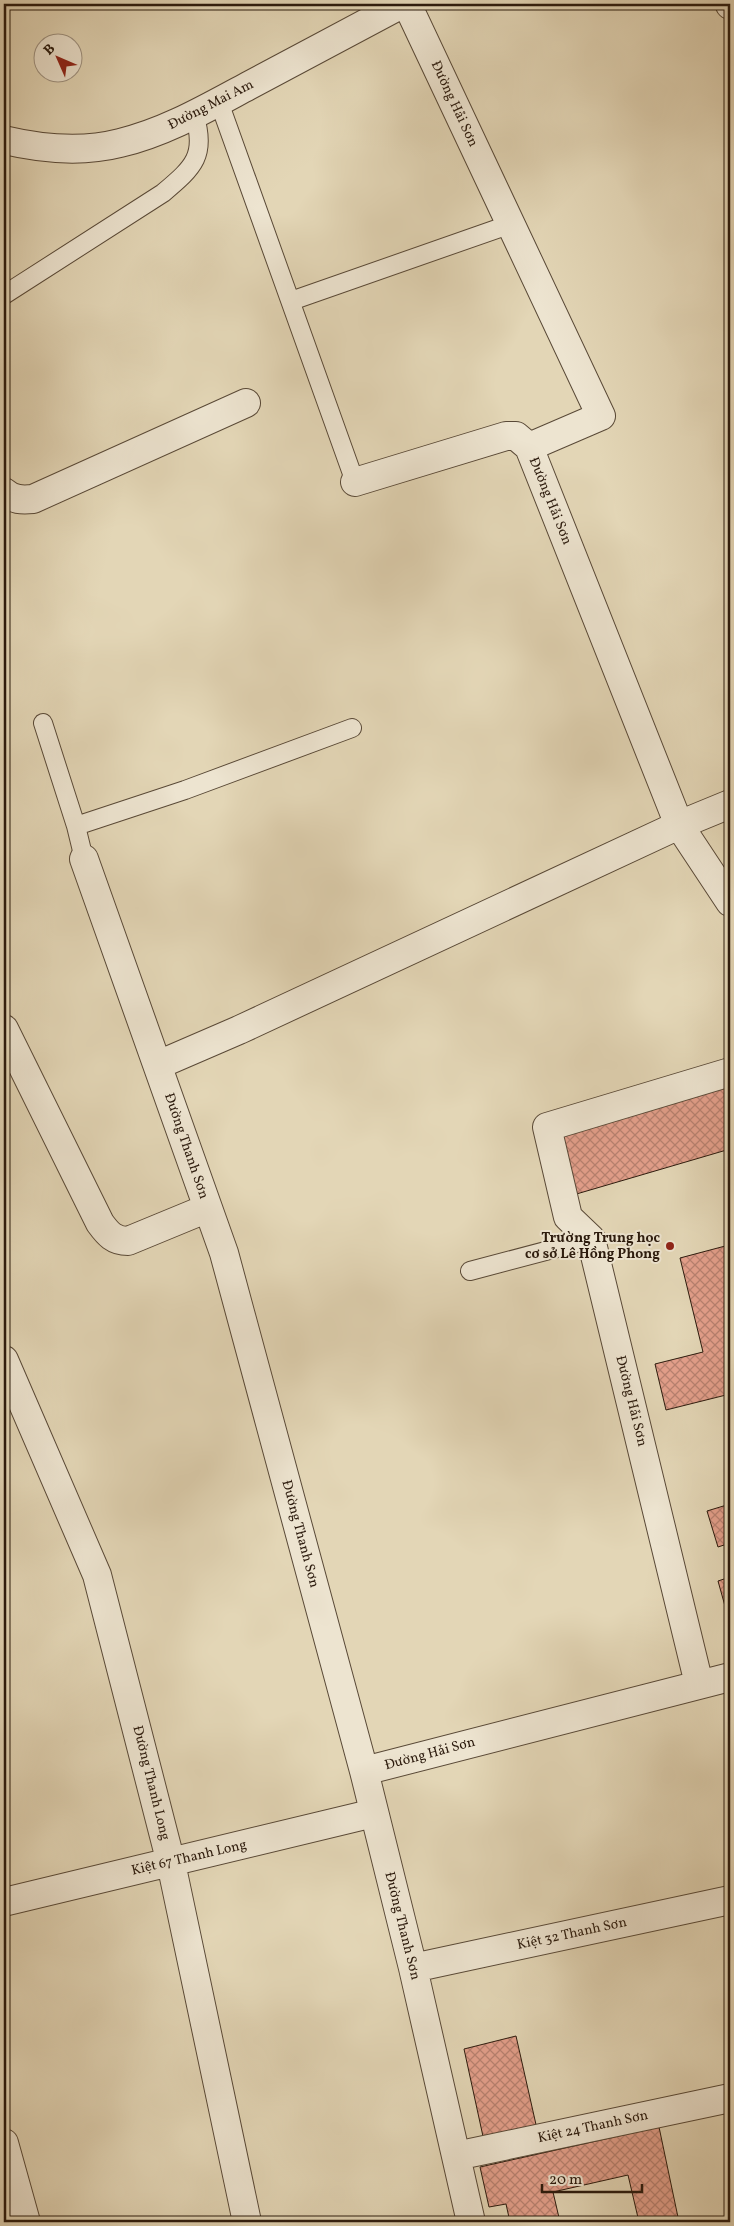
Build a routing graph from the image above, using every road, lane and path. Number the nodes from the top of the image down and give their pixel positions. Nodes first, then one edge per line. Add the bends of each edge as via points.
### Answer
1 (402, 4) edge
2 (407, 4) edge
3 (219, 102) junction
4 (194, 114) junction
5 (4, 140) edge
6 (511, 224) junction
7 (4, 295) edge
8 (291, 300) junction
9 (246, 403) dead end
10 (529, 447) junction
11 (355, 482) joint
12 (4, 492) edge
13 (43, 723) dead end
14 (352, 728) dead end
15 (730, 804) edge
16 (679, 825) junction
17 (76, 826) junction
18 (84, 859) joint
19 (730, 902) edge
20 (4, 1028) edge
21 (158, 1065) junction
22 (730, 1072) edge
23 (208, 1208) junction
24 (592, 1239) junction
25 (470, 1271) dead end
26 (4, 1360) edge
27 (730, 1677) edge
28 (699, 1684) junction
29 (364, 1771) junction
30 (374, 1813) junction
31 (171, 1863) junction
32 (730, 1900) edge
33 (4, 1902) edge
34 (413, 1968) junction
35 (730, 2098) edge
36 (4, 2143) edge
37 (456, 2156) junction
38 (26, 2222) edge
39 (246, 2222) edge
40 (471, 2222) edge

1 - 3 street, Đường Mai Am
2 - 6 street, Đường Hải Sơn
3 - 4 street, Đường Mai Am
3 - 8 lane
4 - 5 street, Đường Mai Am via 156,133 119,144 84,148 37,147
4 - 7 lane via 200,133 200,149 179,180
6 - 8 lane
6 - 10 street, Đường Hải Sơn via 601,416
8 - 11 lane
9 - 12 street via 33,499 22,500
10 - 11 street via 516,436 506,436
10 - 16 street, Đường Hải Sơn
13 - 17 lane
14 - 17 lane via 185,790
15 - 16 street
16 - 19 street, Đường Hải Sơn
16 - 21 street
17 - 18 lane
18 - 21 street, Đường Thanh Sơn
20 - 23 street via 100,1223 111,1237 128,1241
21 - 23 street, Đường Thanh Sơn
22 - 24 street via 547,1127 568,1217
23 - 29 street, Đường Thanh Sơn via 224,1253
24 - 25 lane
24 - 28 street, Đường Hải Sơn
26 - 31 street, Đường Thanh Long via 98,1575
27 - 28 street, Đường Hải Sơn
28 - 29 street, Đường Hải Sơn
29 - 30 street, Đường Thanh Sơn
30 - 31 street, Kiệt 67 Thanh Long
30 - 34 street, Đường Thanh Sơn
31 - 33 street, Kiệt 67 Thanh Long
31 - 39 street, Đường Thanh Long
32 - 34 street, Kiệt 32 Thanh Sơn
34 - 37 street, Đường Thanh Sơn
35 - 37 street, Kiệt 24 Thanh Sơn
36 - 38 street
37 - 40 street, Đường Thanh Sơn

